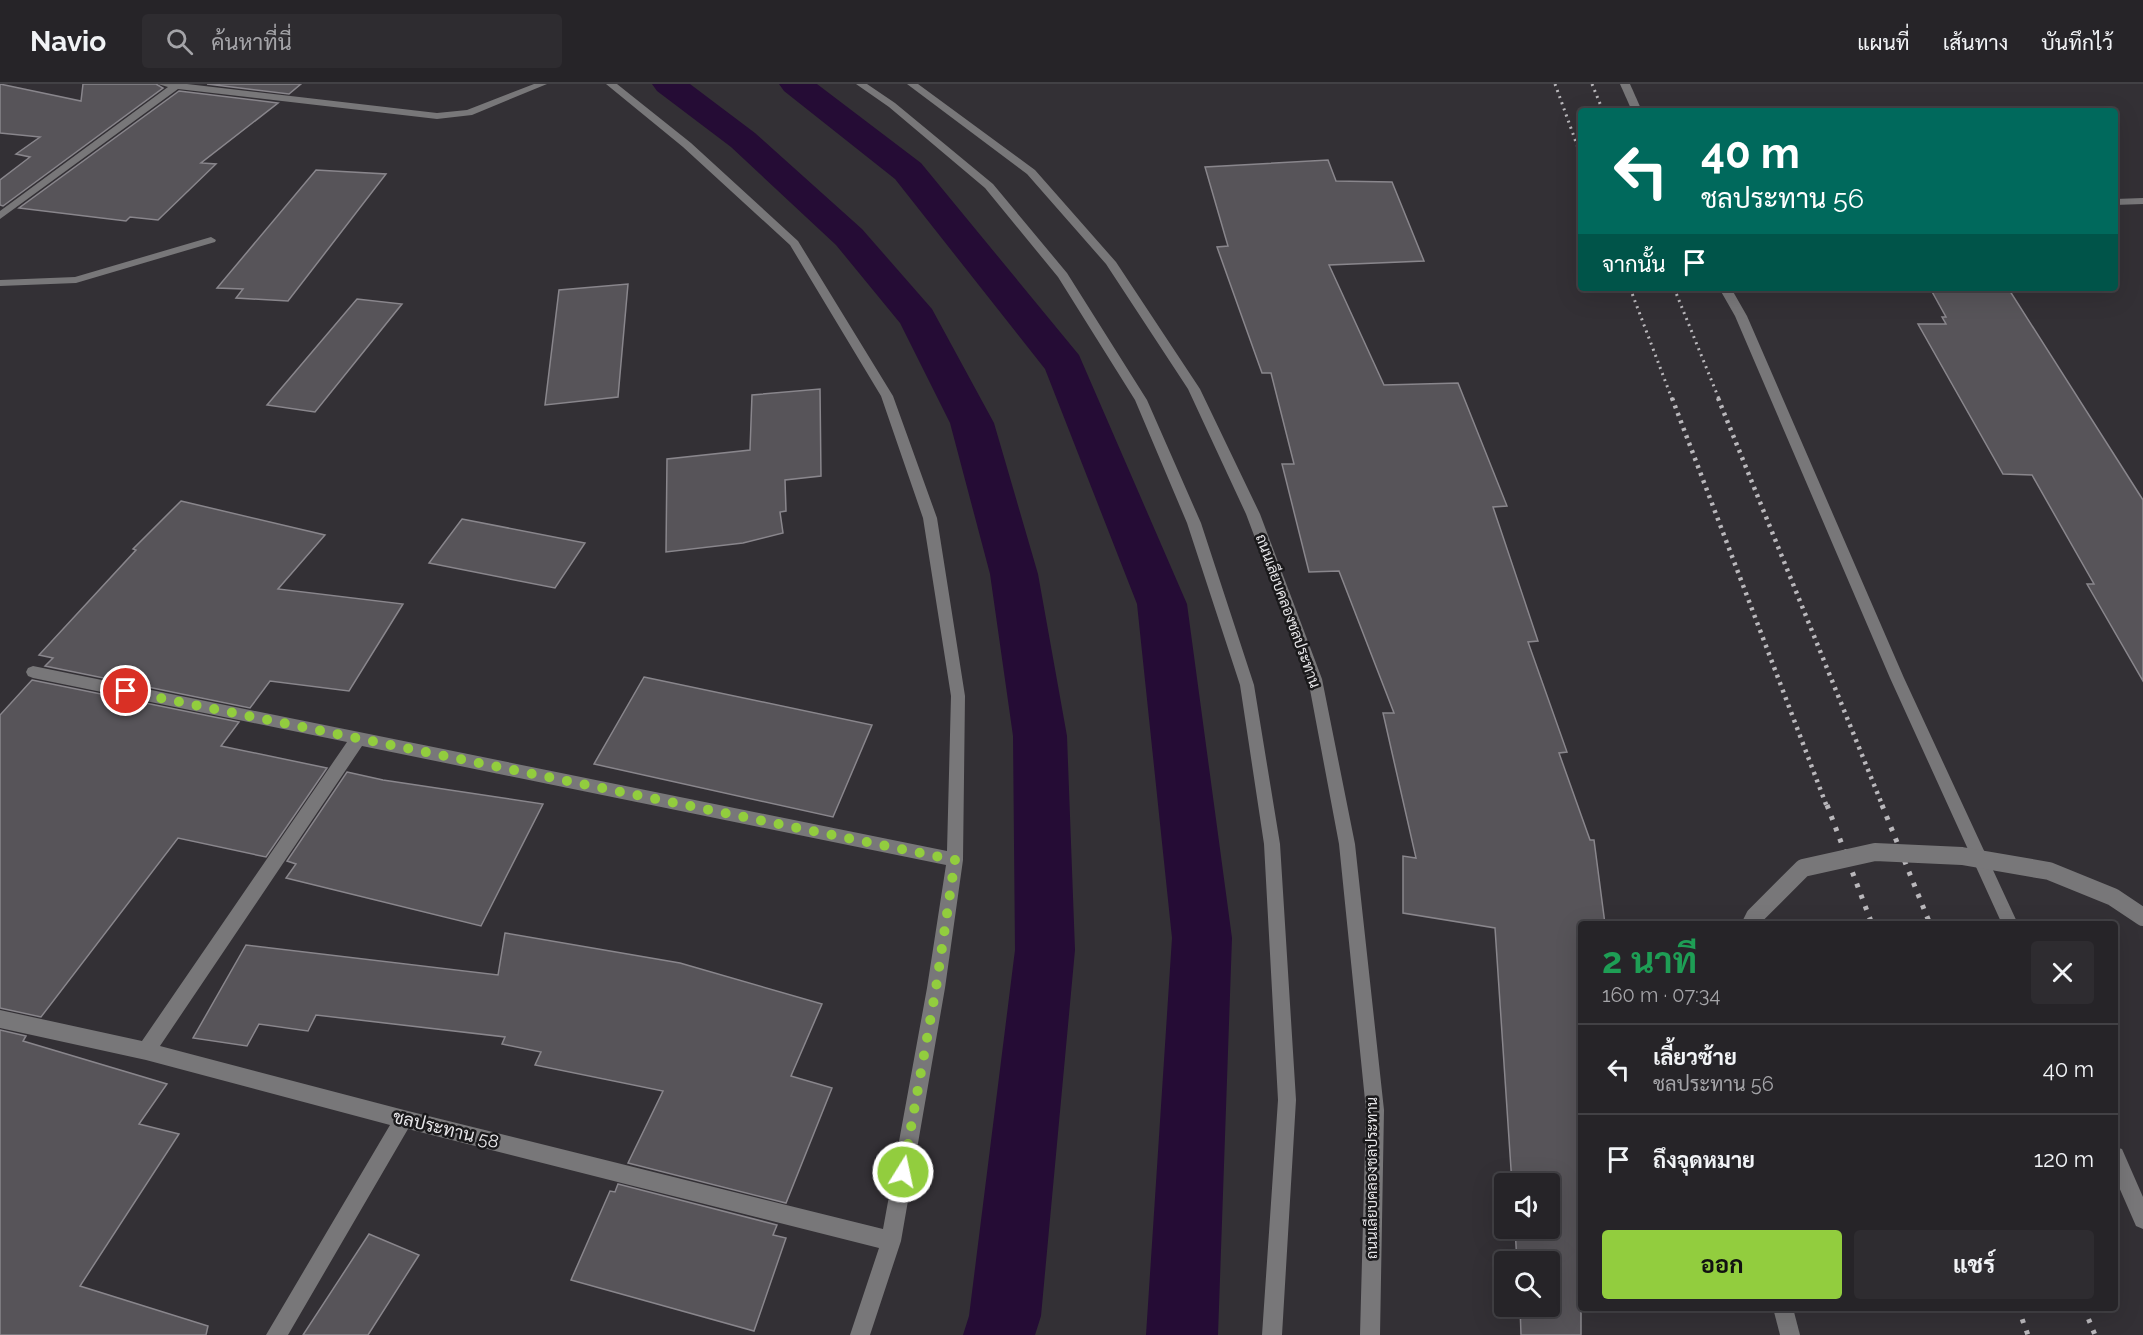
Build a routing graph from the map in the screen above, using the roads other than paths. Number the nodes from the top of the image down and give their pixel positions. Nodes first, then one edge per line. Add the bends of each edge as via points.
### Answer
1 (163, 84) edge
2 (542, 84) edge
3 (611, 84) edge
4 (861, 84) edge
5 (912, 84) edge
6 (1625, 84) edge
7 (177, 86) edge
8 (1636, 108) edge
9 (2143, 201) edge
10 (2118, 202) edge
11 (0, 216) edge
12 (211, 240) dead end
13 (0, 283) edge
14 (1727, 291) edge
15 (33, 672) dead end
16 (358, 738) junction
17 (955, 860) junction
18 (2143, 917) edge
19 (1752, 921) edge
20 (2009, 921) edge
21 (0, 1019) edge
22 (146, 1051) junction
23 (405, 1119) junction
24 (2118, 1163) edge
25 (2143, 1219) edge
26 (891, 1240) junction
27 (1784, 1311) edge
28 (276, 1335) edge
29 (860, 1335) edge
30 (1272, 1335) edge
31 (1370, 1335) edge
32 (1790, 1335) edge

1 - 7 street
2 - 7 street via 469,114 444,116
3 - 17 street via 687,145 794,243 887,396 930,518 958,696
4 - 30 street via 989,186 1063,275 1141,400 1194,523 1247,685 1272,844 1287,1100
5 - 31 street, ถนนเลียบคลองชลประทาน via 1031,172 1110,262 1194,389 1253,514 1311,668 1347,844 1375,1110
6 - 8 street
7 - 11 street
9 - 10 street
12 - 13 street via 76,280
14 - 20 street
15 - 16 street
16 - 17 street
16 - 22 street
17 - 26 street
18 - 19 street, bridge via 2113,897 2049,871 1962,856 1875,852 1803,868
21 - 22 street, ชลประทาน 58
22 - 23 street, ชลประทาน 58
23 - 26 street, ชลประทาน 58
23 - 28 street
24 - 25 street
26 - 29 street
27 - 32 street

